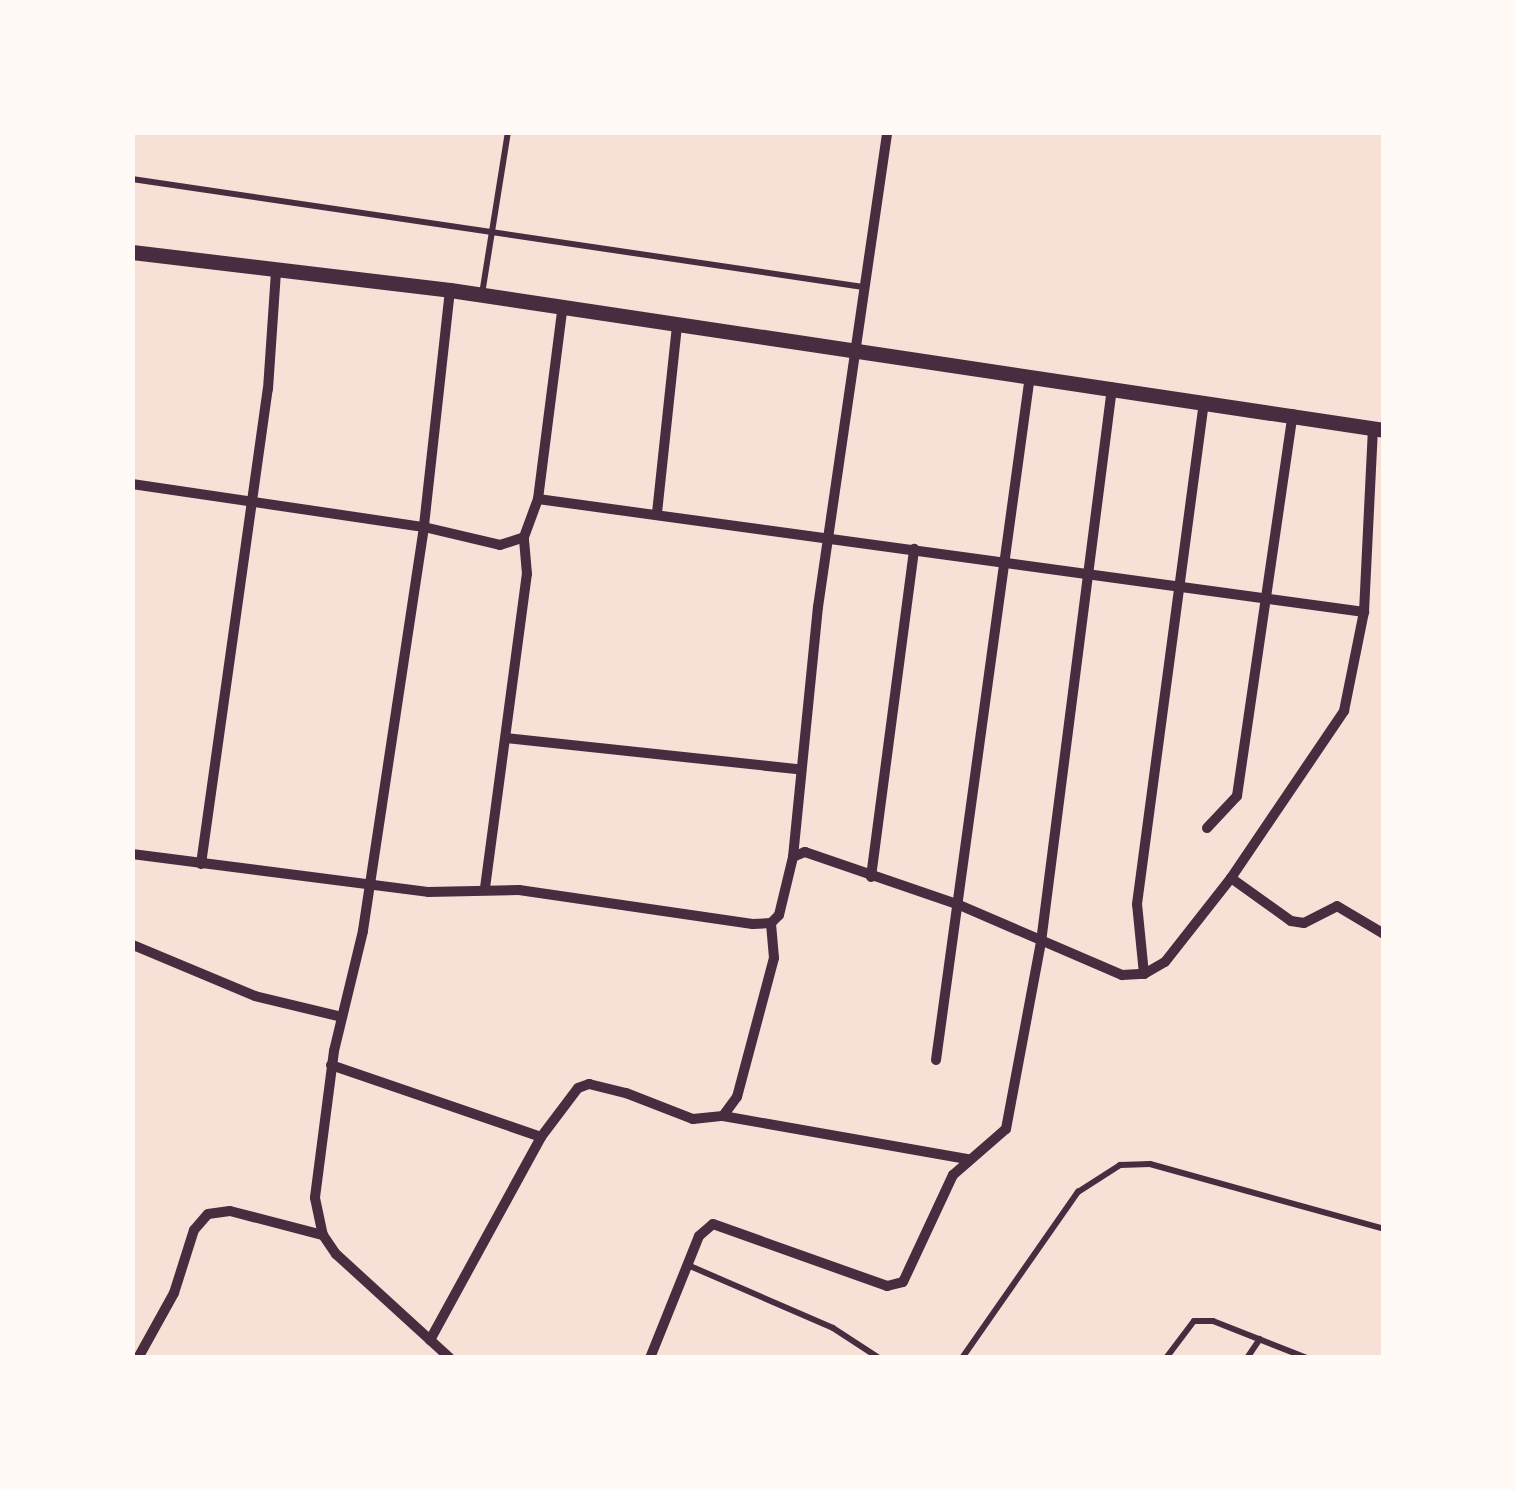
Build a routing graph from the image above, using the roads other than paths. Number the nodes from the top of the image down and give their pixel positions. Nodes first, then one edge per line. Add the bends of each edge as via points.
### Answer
1 (508, 132) edge
2 (887, 132) edge
3 (132, 178) edge
4 (492, 236) junction
5 (132, 252) edge
6 (276, 272) junction
7 (863, 287) junction
8 (450, 290) junction
9 (482, 296) junction
10 (562, 310) junction
11 (677, 325) junction
12 (854, 349) junction
13 (1030, 376) junction
14 (1112, 388) junction
15 (1204, 402) junction
16 (1294, 413) junction
17 (1378, 430) edge
18 (132, 484) edge
19 (538, 499) junction
20 (253, 504) junction
21 (657, 512) junction
22 (424, 527) junction
23 (524, 537) junction
24 (828, 539) junction
25 (914, 549) junction
26 (1002, 561) junction
27 (1092, 575) junction
28 (1177, 587) junction
29 (1269, 601) junction
30 (1364, 612) junction
31 (506, 738) junction
32 (798, 769) junction
33 (1207, 828) dead end
34 (132, 854) edge
35 (793, 857) junction
36 (201, 864) junction
37 (871, 877) junction
38 (1231, 878) junction
39 (370, 884) junction
40 (485, 888) junction
41 (957, 904) junction
42 (771, 923) junction
43 (1384, 934) edge
44 (1040, 942) junction
45 (133, 945) edge
46 (1144, 974) junction
47 (342, 1017) junction
48 (936, 1060) dead end
49 (332, 1065) junction
50 (723, 1116) junction
51 (541, 1137) junction
52 (968, 1159) junction
53 (1384, 1230) edge
54 (323, 1234) junction
55 (690, 1266) junction
56 (1260, 1339) junction
57 (430, 1340) junction
58 (138, 1358) edge
59 (450, 1358) edge
60 (650, 1358) edge
61 (879, 1358) edge
62 (962, 1358) edge
63 (1166, 1358) edge
64 (1247, 1358) edge
65 (1308, 1358) edge

1 - 4 lane
2 - 7 street
3 - 4 lane
4 - 7 lane
4 - 9 lane
5 - 6 street
6 - 8 street
6 - 20 street
7 - 12 street
8 - 9 street
8 - 22 street
9 - 10 street
10 - 11 street
10 - 19 street
11 - 12 street
11 - 21 street
12 - 13 street
12 - 24 street
13 - 14 street
13 - 26 street
14 - 15 street
14 - 27 street
15 - 16 street
15 - 28 street
16 - 17 street
16 - 29 street
17 - 30 street
18 - 20 street
19 - 21 street
19 - 23 street
20 - 22 street
20 - 36 street
21 - 24 street
22 - 23 street via 500,545
22 - 39 street
23 - 31 street via 528,574
24 - 25 street
24 - 32 street
25 - 26 street
25 - 37 street
26 - 27 street
26 - 41 street
27 - 28 street
27 - 44 street
28 - 29 street
28 - 46 street via 1137,904
29 - 30 street
29 - 33 street via 1237,796
30 - 38 street via 1344,710
31 - 32 street
31 - 40 street
32 - 35 street
34 - 36 street
35 - 37 street via 830,857
35 - 42 street
36 - 39 street
37 - 41 street
38 - 43 street via 1291,921 1304,924 1337,906
38 - 46 street via 1165,962
39 - 40 street via 454,893
39 - 47 street
40 - 42 street
41 - 44 street
41 - 48 street
42 - 50 street via 774,958 737,1097
44 - 46 street via 1122,975
44 - 52 street via 1006,1130
45 - 47 street via 255,996
47 - 49 street
49 - 51 street
49 - 54 street via 316,1174
50 - 51 street via 693,1119 590,1084 564,1101
50 - 52 street
51 - 57 street
52 - 55 street via 946,1187 933,1228 902,1282 869,1284 713,1224 699,1236
53 - 62 lane via 1150,1164 1120,1165 1078,1192
54 - 57 street
54 - 58 street via 230,1211 208,1214 194,1230 174,1293
55 - 60 street
55 - 61 lane via 834,1328
56 - 63 lane via 1213,1320 1194,1321
56 - 64 lane
56 - 65 lane
57 - 59 street

